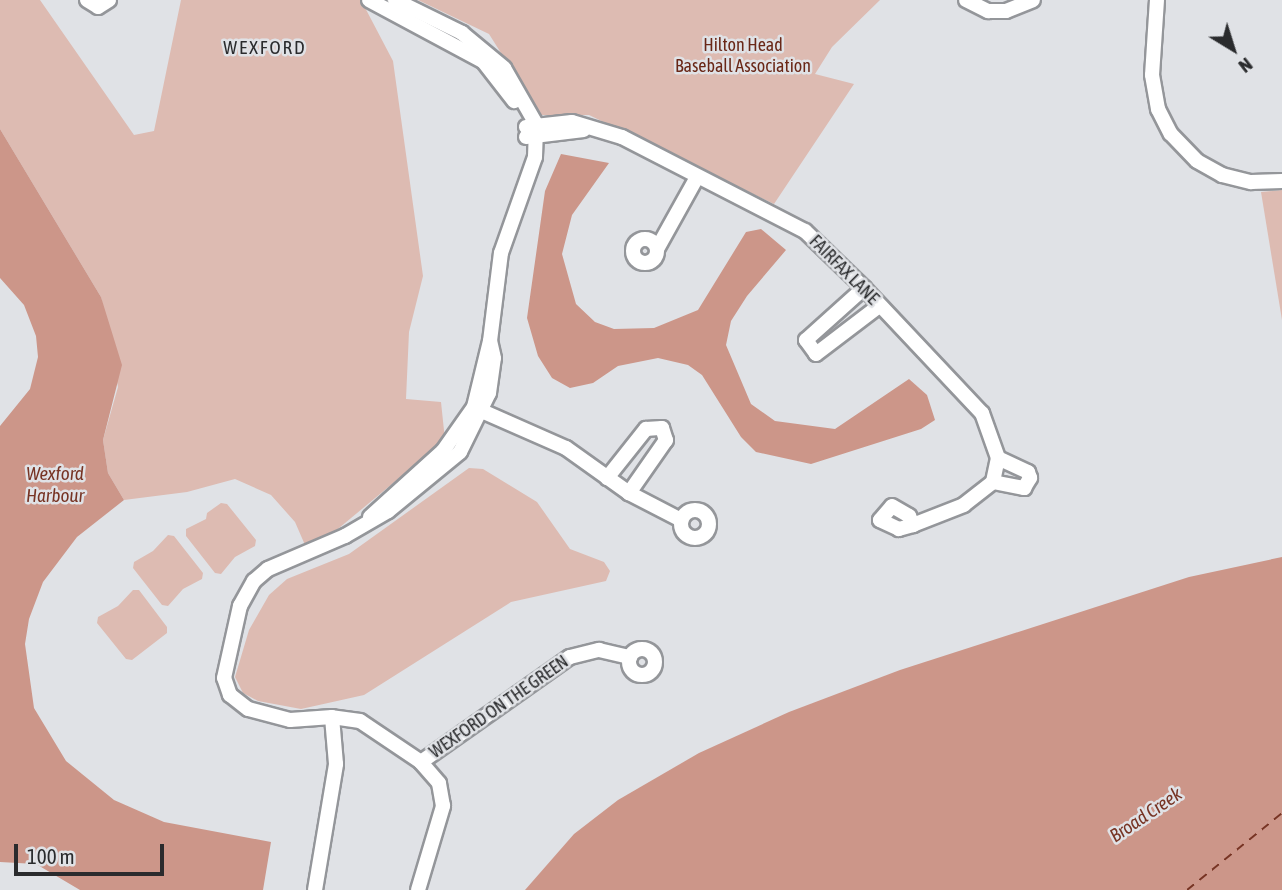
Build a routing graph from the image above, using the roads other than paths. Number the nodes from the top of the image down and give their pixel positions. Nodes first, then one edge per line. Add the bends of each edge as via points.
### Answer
1 (87, 0) edge
2 (109, 0) edge
3 (395, 0) edge
4 (965, 0) edge
5 (1033, 0) edge
6 (1157, 0) edge
7 (375, 1) edge
8 (531, 131) junction
9 (696, 179) junction
10 (1282, 181) edge
11 (657, 249) dead end
12 (863, 288) junction
13 (880, 306) junction
14 (479, 410) junction
15 (998, 458) junction
16 (607, 478) junction
17 (993, 482) junction
18 (629, 493) junction
19 (681, 520) dead end
20 (913, 525) dead end
21 (630, 657) dead end
22 (332, 717) junction
23 (421, 762) junction
24 (316, 890) edge
25 (418, 890) edge

1 - 2 street via 98,7
3 - 8 street via 463,33 485,49 504,68
4 - 5 street via 988,11 1006,11
6 - 10 street via 1152,75 1158,109 1171,134 1191,156 1222,175 1251,183
7 - 8 street via 482,61 507,89
8 - 9 street, FAIRFAX LANE via 596,128 622,137
8 - 14 street via 529,172 501,253
9 - 11 street
9 - 12 street, FAIRFAX LANE via 805,231
12 - 13 street, FAIRFAX LANE
12 - 13 street via 806,340 816,354
13 - 15 street, FAIRFAX LANE via 982,413
14 - 16 street via 566,449
14 - 22 street via 443,451 382,502 364,524 268,569 254,581 240,606 224,678 230,695 248,709 290,720
15 - 17 street
15 - 17 street via 1028,472 1030,478 1024,488
16 - 18 street
16 - 18 street via 646,429 662,428 666,440
17 - 20 street via 964,505
18 - 19 street
21 - 23 street, WEXFORD ON THE GREEN via 599,650 570,657
22 - 23 street via 360,721
22 - 24 street via 336,764
23 - 25 street, WEXFORD ON THE GREEN via 439,783 443,806

